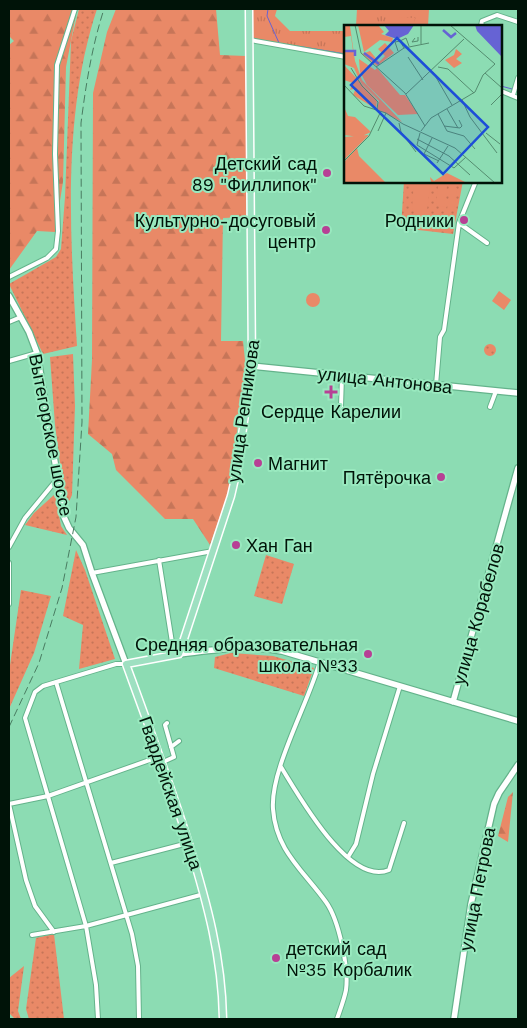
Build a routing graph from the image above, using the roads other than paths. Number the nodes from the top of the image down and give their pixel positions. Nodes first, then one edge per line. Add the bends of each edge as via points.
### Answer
1 (75, 9) edge
2 (249, 9) edge
3 (518, 22) edge
4 (481, 25) edge
5 (250, 40) junction
6 (344, 57) edge
7 (518, 78) edge
8 (502, 91) edge
9 (514, 95) junction
10 (518, 98) edge
11 (476, 182) edge
12 (459, 223) junction
13 (487, 243) dead end
14 (9, 277) edge
15 (9, 296) edge
16 (21, 317) junction
17 (9, 322) edge
18 (37, 353) junction
19 (9, 361) edge
20 (252, 366) junction
21 (342, 376) junction
22 (436, 385) junction
23 (496, 391) junction
24 (518, 393) edge
25 (490, 407) dead end
26 (345, 413) dead end
27 (518, 468) edge
28 (59, 476) junction
29 (9, 547) edge
30 (213, 551) junction
31 (159, 560) junction
32 (9, 563) edge
33 (92, 573) junction
34 (9, 604) edge
35 (177, 655) junction
36 (320, 661) junction
37 (126, 664) junction
38 (56, 682) junction
39 (400, 686) junction
40 (453, 702) junction
41 (518, 722) edge
42 (167, 723) dead end
43 (179, 741) dead end
44 (171, 747) junction
45 (162, 759) junction
46 (281, 766) junction
47 (518, 766) edge
48 (87, 783) junction
49 (48, 796) junction
50 (9, 804) edge
51 (404, 823) dead end
52 (188, 843) junction
53 (348, 857) junction
54 (111, 863) junction
55 (204, 894) junction
56 (126, 914) junction
57 (86, 926) junction
58 (54, 932) junction
59 (32, 935) dead end
60 (98, 1019) edge
61 (139, 1019) edge
62 (223, 1019) edge
63 (338, 1019) edge
64 (454, 1019) edge

1 - 14 street via 57,65 56,249 47,258
2 - 5 main road, улица Репникова
3 - 4 street via 497,15 482,20
5 - 6 street
5 - 20 main road, улица Репникова
7 - 9 street
8 - 9 street
9 - 10 street
11 - 12 street
12 - 13 street
12 - 22 street via 444,330 440,337
15 - 16 street, Вытегорское шоссе
16 - 17 street
16 - 18 street, Вытегорское шоссе
18 - 19 street
18 - 28 street, Вытегорское шоссе
20 - 21 street, улица Антонова
20 - 30 main road, улица Репникова via 237,470
21 - 22 street, улица Антонова
21 - 26 street via 341,407
22 - 23 street, улица Антонова
23 - 24 street, улица Антонова
23 - 25 street
27 - 40 street, улица Корабелов
28 - 29 street via 25,518
28 - 33 street, Вытегорское шоссе via 64,517 84,545
30 - 31 street
30 - 35 main road, улица Репникова
31 - 33 street
31 - 35 street
32 - 34 street
33 - 37 street, Гвардейская улица
35 - 36 street via 261,647
35 - 37 main road
36 - 39 street
36 - 46 street
37 - 38 street
37 - 45 main road, Гвардейская улица
38 - 48 street
38 - 49 street via 35,692 25,718
39 - 40 street
39 - 53 street via 356,844
40 - 41 street
42 - 44 street via 164,725
43 - 44 street
44 - 45 street via 174,758
45 - 48 street
45 - 52 main road, Гвардейская улица
46 - 53 street via 323,833
46 - 63 street via 272,807 277,836 288,856 327,904 340,939 346,989
47 - 64 street, улица Петрова via 494,804 471,904
48 - 49 street
48 - 54 street
49 - 50 street
49 - 57 street
50 - 58 street via 35,906
51 - 53 street via 390,870 375,871 362,867
52 - 54 street
52 - 55 main road, Гвардейская улица
54 - 56 street
55 - 56 street
55 - 62 main road, Гвардейская улица via 218,950
56 - 57 street
56 - 61 street via 138,966
57 - 58 street
57 - 60 street
58 - 59 street

